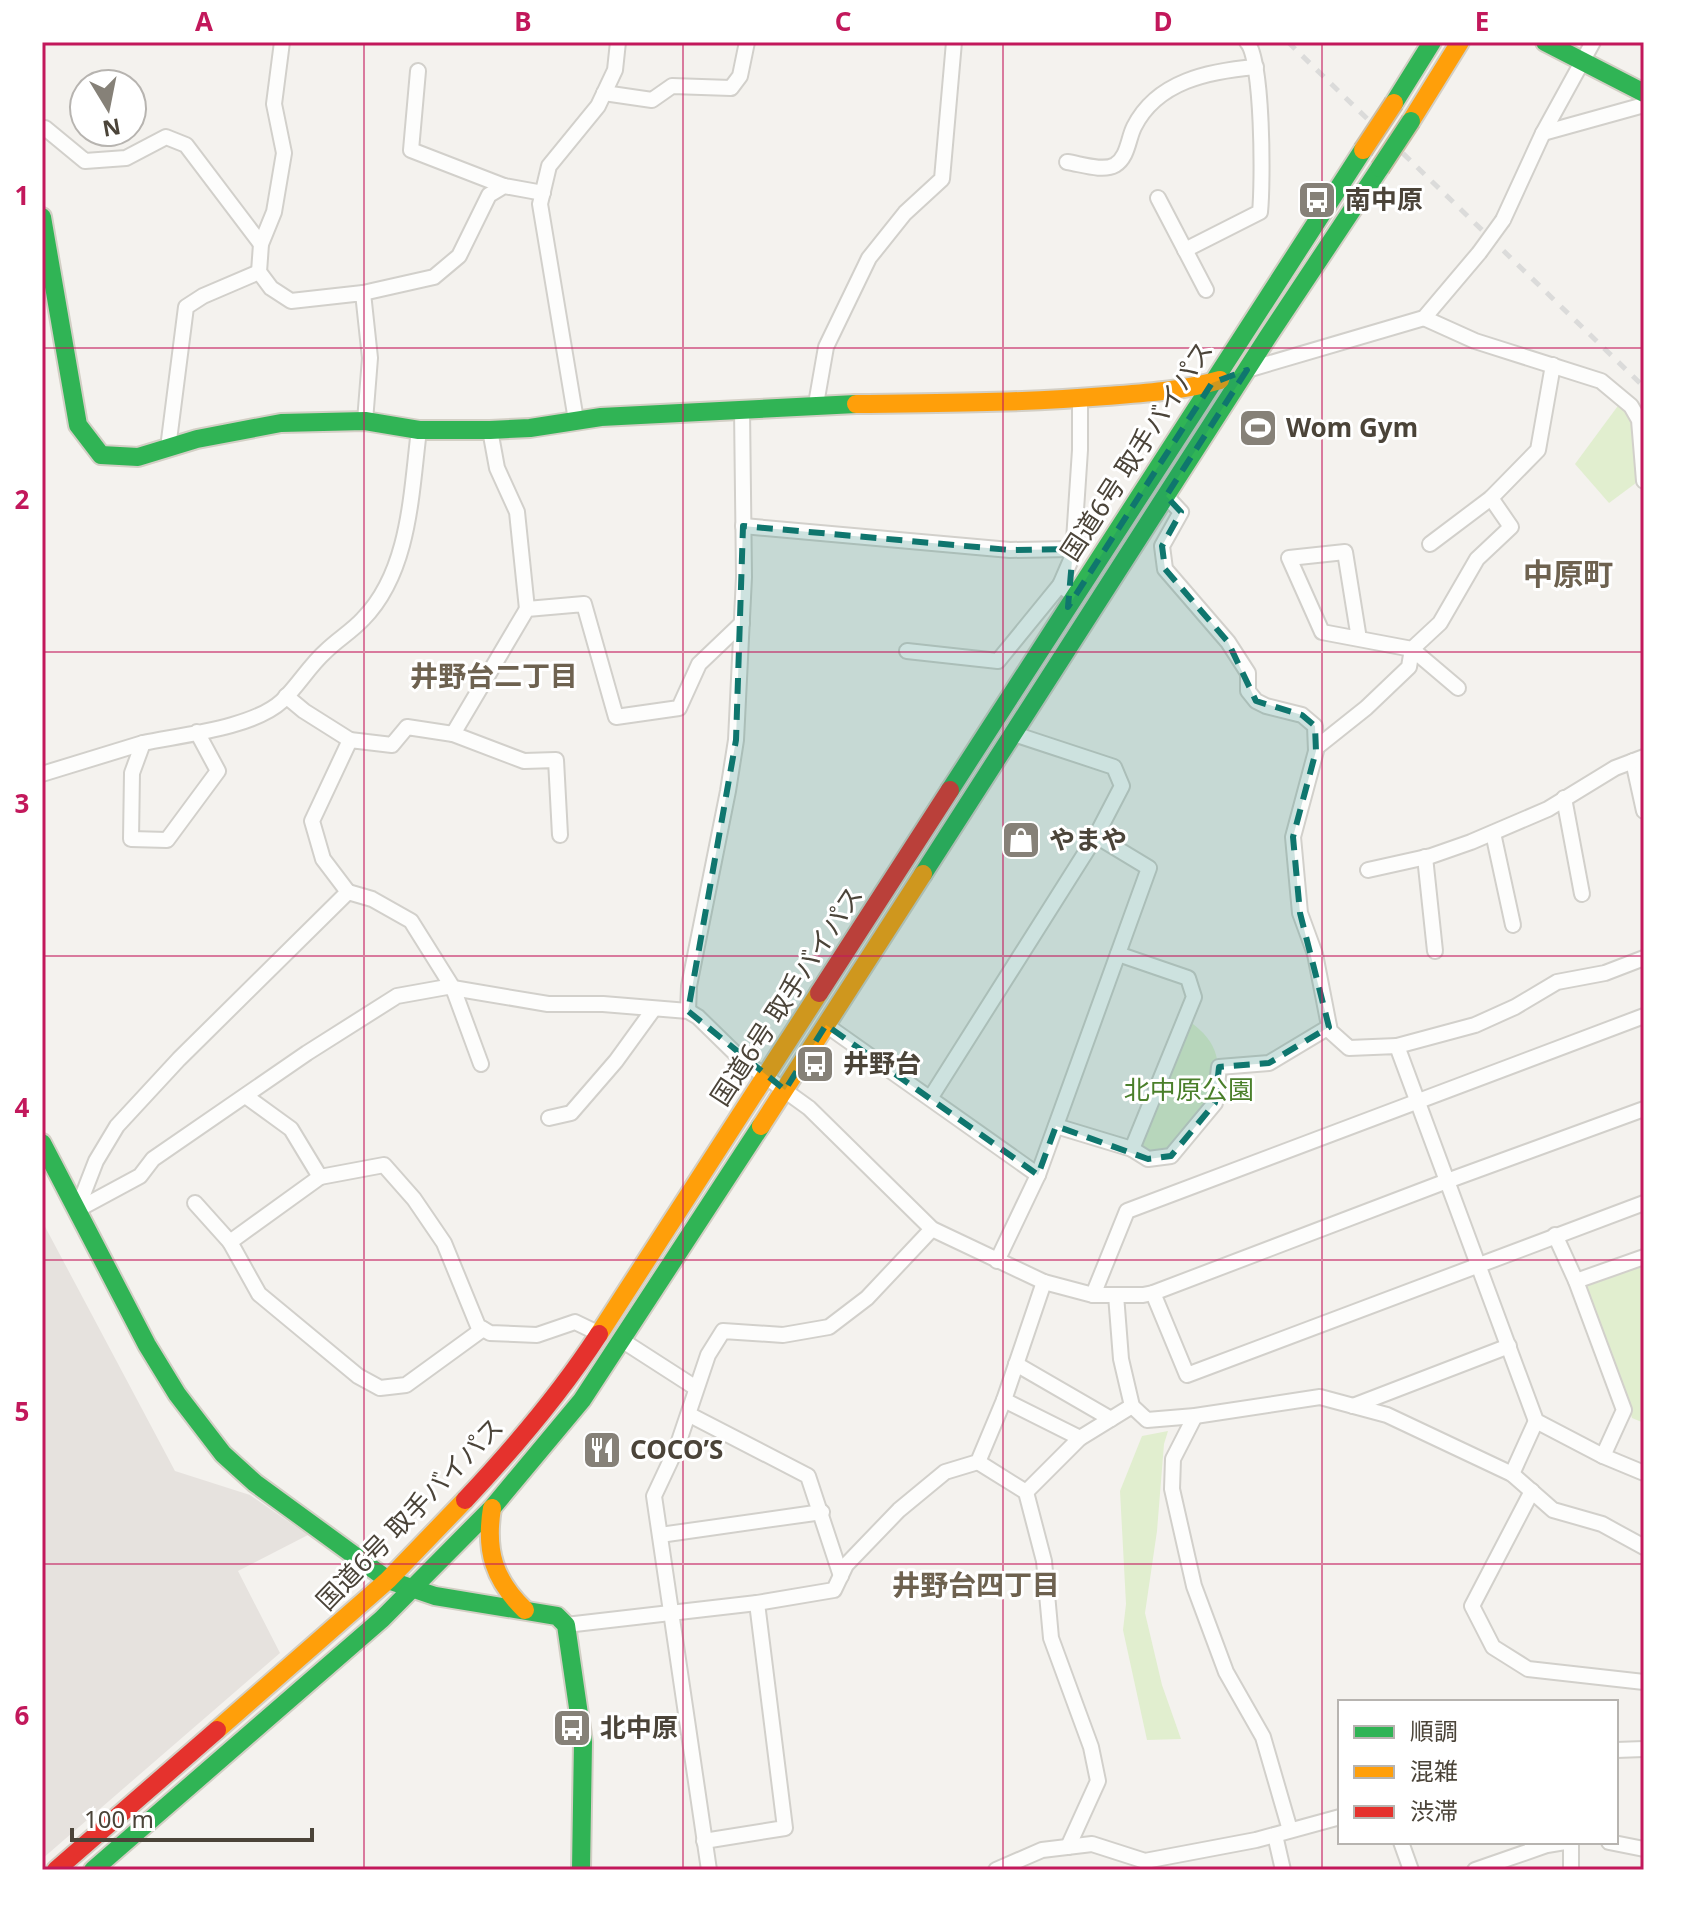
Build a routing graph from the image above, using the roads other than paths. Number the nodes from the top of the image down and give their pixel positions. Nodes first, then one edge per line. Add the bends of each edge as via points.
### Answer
1 (282, 42) edge
2 (618, 42) edge
3 (747, 42) edge
4 (954, 42) edge
5 (1247, 42) edge
6 (1432, 42) edge
7 (1460, 42) edge
8 (1545, 42) edge
9 (1593, 42) edge
10 (1581, 60) junction
11 (1256, 67) junction
12 (418, 71) dead end
13 (604, 93) junction
14 (1644, 93) edge
15 (1644, 105) edge
16 (42, 129) edge
17 (1543, 133) junction
18 (1067, 162) dead end
19 (504, 186) junction
20 (543, 193) junction
21 (1158, 198) dead end
22 (42, 217) edge
23 (261, 244) junction
24 (1185, 250) junction
25 (259, 272) junction
26 (1206, 290) dead end
27 (363, 293) junction
28 (1424, 318) junction
29 (1553, 365) junction
30 (1247, 370) junction
31 (1212, 383) junction
32 (1080, 398) junction
33 (816, 404) junction
34 (742, 409) junction
35 (576, 420) junction
36 (365, 421) junction
37 (419, 430) junction
38 (490, 430) junction
39 (168, 448) junction
40 (1644, 481) edge
41 (1166, 496) junction
42 (1491, 498) junction
43 (743, 526) junction
44 (1430, 544) dead end
45 (1073, 549) junction
46 (1067, 590) junction
47 (527, 609) junction
48 (742, 623) junction
49 (1359, 639) junction
50 (1412, 649) junction
51 (907, 651) dead end
52 (1458, 688) dead end
53 (286, 696) junction
54 (197, 732) junction
55 (453, 734) junction
56 (1014, 734) junction
57 (350, 740) junction
58 (143, 743) junction
59 (1317, 747) junction
60 (1639, 759) edge
61 (42, 774) edge
62 (1564, 798) junction
63 (1644, 811) edge
64 (1493, 833) junction
65 (560, 835) dead end
66 (1096, 836) junction
67 (1425, 857) junction
68 (1368, 870) dead end
69 (348, 892) junction
70 (1582, 894) dead end
71 (1513, 925) dead end
72 (1435, 951) dead end
73 (1118, 954) junction
74 (1644, 958) edge
75 (453, 988) junction
76 (653, 1010) junction
77 (688, 1011) junction
78 (1644, 1016) edge
79 (826, 1025) junction
80 (1329, 1027) junction
81 (1397, 1046) junction
82 (481, 1064) dead end
83 (766, 1078) junction
84 (785, 1090) junction
85 (247, 1097) junction
86 (931, 1097) junction
87 (1416, 1100) junction
88 (1644, 1109) edge
89 (549, 1118) dead end
90 (1056, 1126) junction
91 (42, 1143) edge
92 (1132, 1149) junction
93 (1038, 1175) junction
94 (320, 1177) junction
95 (1447, 1181) junction
96 (195, 1203) dead end
97 (1644, 1203) edge
98 (77, 1210) junction
99 (932, 1229) junction
100 (1555, 1235) junction
101 (230, 1242) junction
102 (1644, 1257) edge
103 (997, 1261) junction
104 (1480, 1264) junction
105 (1576, 1281) junction
106 (1044, 1282) junction
107 (1153, 1293) junction
108 (1093, 1295) junction
109 (1116, 1295) junction
110 (483, 1329) junction
111 (600, 1334) junction
112 (623, 1341) junction
113 (1509, 1346) junction
114 (1016, 1364) junction
115 (696, 1388) junction
116 (1004, 1400) junction
117 (1132, 1406) junction
118 (1353, 1406) junction
119 (690, 1415) junction
120 (1195, 1416) junction
121 (1111, 1419) junction
122 (1536, 1421) junction
123 (1080, 1438) junction
124 (1603, 1456) junction
125 (978, 1462) junction
126 (1644, 1473) edge
127 (1512, 1474) junction
128 (1532, 1491) junction
129 (1026, 1492) junction
130 (492, 1508) junction
131 (822, 1512) junction
132 (660, 1535) junction
133 (1644, 1547) edge
134 (841, 1576) junction
135 (388, 1580) junction
136 (413, 1589) junction
137 (757, 1603) junction
138 (525, 1610) junction
139 (673, 1613) junction
140 (566, 1625) junction
141 (1644, 1682) edge
142 (1644, 1749) edge
143 (1618, 1750) edge
144 (1338, 1818) edge
145 (1282, 1832) junction
146 (704, 1841) junction
147 (1402, 1844) edge
148 (1553, 1844) edge
149 (1571, 1844) edge
150 (1618, 1844) edge
151 (1068, 1847) junction
152 (1644, 1849) edge
153 (56, 1870) edge
154 (93, 1870) edge
155 (581, 1870) edge
156 (709, 1870) edge
157 (996, 1870) edge
158 (1283, 1870) edge
159 (1411, 1870) edge
160 (1475, 1870) edge
161 (1571, 1870) edge

1 - 23 street via 274,104 284,153 274,212
2 - 13 street via 615,70
3 - 13 street via 740,76 731,88 672,86 652,100
4 - 33 street via 942,179 905,213 869,258 826,347
5 - 11 street
6 - 31 main road, 国道6号 取手バイパス, bridge
7 - 30 main road, 国道6号 取手バイパス, bridge
8 - 10 main road
9 - 10 street
10 - 14 main road
10 - 17 street
11 - 18 street via 1217,70 1157,96 1133,128 1123,158 1113,166
11 - 24 street via 1260,212
12 - 19 street via 411,150
13 - 20 street via 549,166
15 - 17 street
16 - 23 street via 85,161 126,158 166,137 186,145
17 - 28 street, bridge via 1503,220
19 - 20 street
19 - 27 street via 489,195 459,256 434,277
20 - 35 street via 540,204
21 - 24 street
22 - 39 main road via 78,425 101,455 138,457
23 - 25 street
24 - 26 street
25 - 27 street via 291,301
25 - 39 street via 186,307
27 - 36 street via 370,358
28 - 29 street via 1475,341
28 - 30 street
29 - 40 street via 1601,381 1631,406 1639,420
29 - 42 street via 1538,450
30 - 31 main road
30 - 41 main road, 国道6号 取手バイパス
31 - 32 main road
31 - 46 main road, 国道6号 取手バイパス
32 - 33 main road
32 - 45 street
33 - 34 main road
34 - 35 main road
34 - 43 street
35 - 38 main road
36 - 37 main road
36 - 39 main road via 281,423
37 - 38 main road
37 - 53 street via 404,538 391,578 364,618 323,653
38 - 47 street via 497,468 517,512
41 - 56 main road, 国道6号 取手バイパス
41 - 59 street via 1181,512 1162,546 1165,569 1228,642 1248,673 1248,691 1256,701 1302,715 1315,726
42 - 44 street
42 - 50 street via 1511,527 1477,559 1440,623
43 - 45 street via 1010,550
43 - 48 street
45 - 46 street
46 - 51 street via 998,661
46 - 83 main road, 国道6号 取手バイパス
47 - 48 street via 584,604 616,717 679,708 699,664
47 - 55 street
48 - 77 street via 734,758
49 - 49 street via 1322,632 1289,558 1345,552
49 - 50 street
50 - 52 street
50 - 59 street via 1409,667
53 - 54 street via 232,727
53 - 57 street
54 - 58 street
54 - 58 street via 218,771 167,840 131,839 132,773
55 - 57 street via 407,727 392,745
55 - 65 street via 524,761 556,760
56 - 66 street via 1114,767 1122,786
56 - 79 main road, 国道6号 取手バイパス
57 - 69 street via 312,821 323,859
58 - 61 street
59 - 80 street via 1293,837 1300,913 1315,954
60 - 62 street
60 - 63 street
62 - 64 street
62 - 70 street
64 - 67 street
64 - 71 street
66 - 73 street via 1149,868
66 - 86 street
67 - 68 street
67 - 72 street
69 - 75 street via 411,921
69 - 98 street via 117,1126
73 - 90 street
73 - 92 street via 1188,978 1194,997
74 - 81 street via 1605,973 1557,982 1475,1025
75 - 76 street via 548,1004
75 - 82 street
75 - 85 street via 397,996
76 - 77 street
76 - 89 street via 571,1113
77 - 83 street
78 - 87 street
79 - 84 main road, 国道6号 取手バイパス
79 - 86 street
80 - 81 street via 1349,1048
80 - 92 street via 1269,1063 1219,1067 1215,1103 1171,1156 1148,1159
81 - 87 street
83 - 84 street
83 - 111 main road, 国道6号 取手バイパス
84 - 99 street
84 - 112 main road, 国道6号 取手バイパス
85 - 94 street via 291,1129
85 - 98 street via 153,1159 140,1176
86 - 93 street
87 - 95 street
87 - 108 street via 1127,1211
88 - 95 street
90 - 92 street
90 - 93 street
91 - 98 main road
93 - 103 street
94 - 101 street
94 - 110 street via 384,1165 444,1243
95 - 104 street
95 - 107 street
96 - 101 street
97 - 100 street
98 - 135 main road via 147,1345 200,1427 255,1483
99 - 103 street
99 - 115 street via 867,1298 829,1327 783,1335 723,1331
100 - 104 street
100 - 105 street
101 - 110 street via 259,1294 358,1376 380,1388 406,1385
102 - 105 street
103 - 106 street
104 - 107 street via 1187,1375
104 - 113 street
105 - 124 street via 1624,1410
106 - 108 street
106 - 114 street
107 - 109 street
108 - 109 street
109 - 117 street via 1121,1359
110 - 111 street via 537,1335 575,1322
111 - 135 main road, 国道6号 取手バイパス via 504,1459
112 - 115 street
112 - 130 main road, 国道6号 取手バイパス via 582,1400
113 - 118 street
113 - 122 street
114 - 116 street
114 - 121 street
115 - 119 street
116 - 123 street
116 - 125 street
117 - 120 street via 1147,1420
117 - 121 street
118 - 120 street via 1320,1397
118 - 127 street via 1387,1415
119 - 131 street via 808,1476
119 - 132 street via 654,1496
120 - 145 street via 1173,1459 1172,1489 1194,1586 1226,1672 1263,1737
121 - 123 street
122 - 124 street
122 - 127 street
123 - 129 street
124 - 126 street
125 - 129 street
125 - 134 street via 945,1472 899,1510
127 - 128 street
128 - 133 street via 1553,1510 1602,1524
128 - 141 street via 1472,1606 1493,1647 1528,1669
129 - 151 street via 1044,1561 1051,1638 1098,1781
130 - 136 main road, 国道6号 取手バイパス
130 - 138 main road via 492,1564 508,1595
131 - 132 street
131 - 134 street
132 - 139 street
134 - 137 street via 834,1590
135 - 136 main road
135 - 153 main road, 国道6号 取手バイパス
136 - 138 main road
136 - 154 main road, 国道6号 取手バイパス
137 - 139 street
137 - 146 street via 785,1828
138 - 140 main road via 557,1616
139 - 140 street
139 - 146 street
140 - 155 main road via 583,1742
142 - 143 street
144 - 145 street
145 - 151 street via 1145,1861 1092,1844
145 - 158 street
146 - 156 street
147 - 159 street
148 - 160 street
149 - 161 street
150 - 152 street
151 - 157 street via 1042,1850

